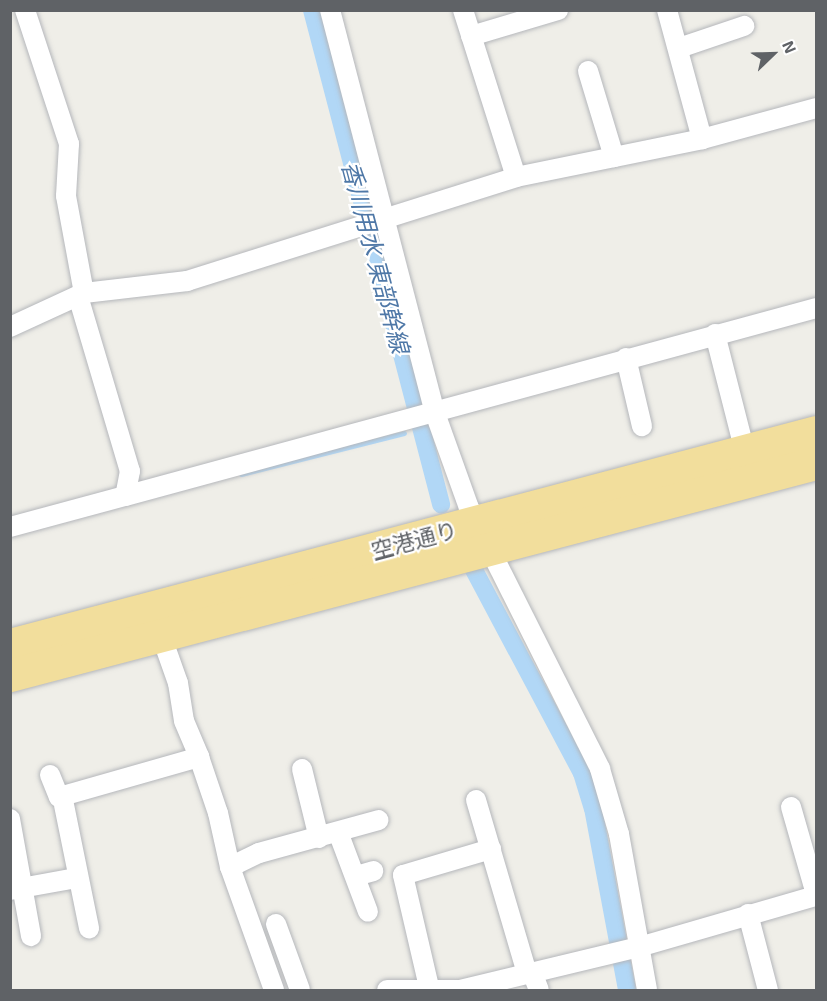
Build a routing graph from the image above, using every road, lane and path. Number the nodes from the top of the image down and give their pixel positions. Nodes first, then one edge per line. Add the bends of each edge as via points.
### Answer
1 (25, 10) edge
2 (330, 10) edge
3 (463, 10) edge
4 (558, 10) edge
5 (667, 10) edge
6 (744, 26) dead end
7 (471, 36) junction
8 (679, 48) junction
9 (588, 71) dead end
10 (816, 108) edge
11 (702, 139) junction
12 (614, 157) junction
13 (516, 177) junction
14 (384, 221) junction
15 (81, 295) junction
16 (816, 308) edge
17 (10, 327) edge
18 (715, 335) junction
19 (626, 359) junction
20 (435, 413) junction
21 (642, 426) dead end
22 (816, 432) edge
23 (745, 452) junction
24 (816, 463) edge
25 (125, 496) junction
26 (10, 527) edge
27 (483, 537) junction
28 (161, 635) junction
29 (10, 645) edge
30 (10, 675) edge
31 (199, 757) junction
32 (302, 770) dead end
33 (50, 775) dead end
34 (476, 800) dead end
35 (64, 804) dead end
36 (791, 807) dead end
37 (10, 819) edge
38 (379, 820) dead end
39 (338, 832) junction
40 (319, 838) junction
41 (491, 849) junction
42 (230, 867) junction
43 (77, 878) junction
44 (17, 889) edge
45 (816, 895) edge
46 (368, 912) dead end
47 (748, 914) junction
48 (276, 924) dead end
49 (89, 928) dead end
50 (31, 936) dead end
51 (626, 951) junction
52 (533, 979) edge
53 (429, 987) junction
54 (274, 990) edge
55 (300, 990) edge
56 (387, 990) edge
57 (647, 990) edge
58 (768, 990) edge

1 - 15 street via 69,144 66,196
2 - 14 street
3 - 7 street
4 - 7 street
5 - 8 street
6 - 8 street
7 - 13 street
8 - 11 street
9 - 12 street
10 - 11 street
11 - 12 street
12 - 13 street
13 - 14 street
14 - 15 street via 187,281
14 - 20 street
15 - 17 street
15 - 25 street via 130,471
16 - 18 street
18 - 19 street
18 - 23 street
19 - 20 street
19 - 21 street
20 - 25 street
20 - 27 street
22 - 23 highway, 空港通り
23 - 27 highway, 空港通り
24 - 27 highway, 空港通り
25 - 26 street
27 - 28 highway, 空港通り
27 - 29 highway, 空港通り
27 - 51 street via 600,770 620,834
28 - 30 highway, 空港通り
28 - 31 street via 178,683 184,721
31 - 33 street via 58,797
31 - 42 street via 218,813
32 - 40 street
34 - 41 street
35 - 43 street
36 - 45 street
37 - 44 street
38 - 39 street
39 - 40 street
39 - 46 street via 364,873
40 - 42 street via 259,853
41 - 52 street
41 - 53 street via 403,874
42 - 54 street
43 - 44 street
43 - 49 street
44 - 50 street
45 - 47 street
47 - 51 street
47 - 58 street
48 - 55 street
51 - 52 street
51 - 57 street
52 - 53 street via 460,990
53 - 56 street

